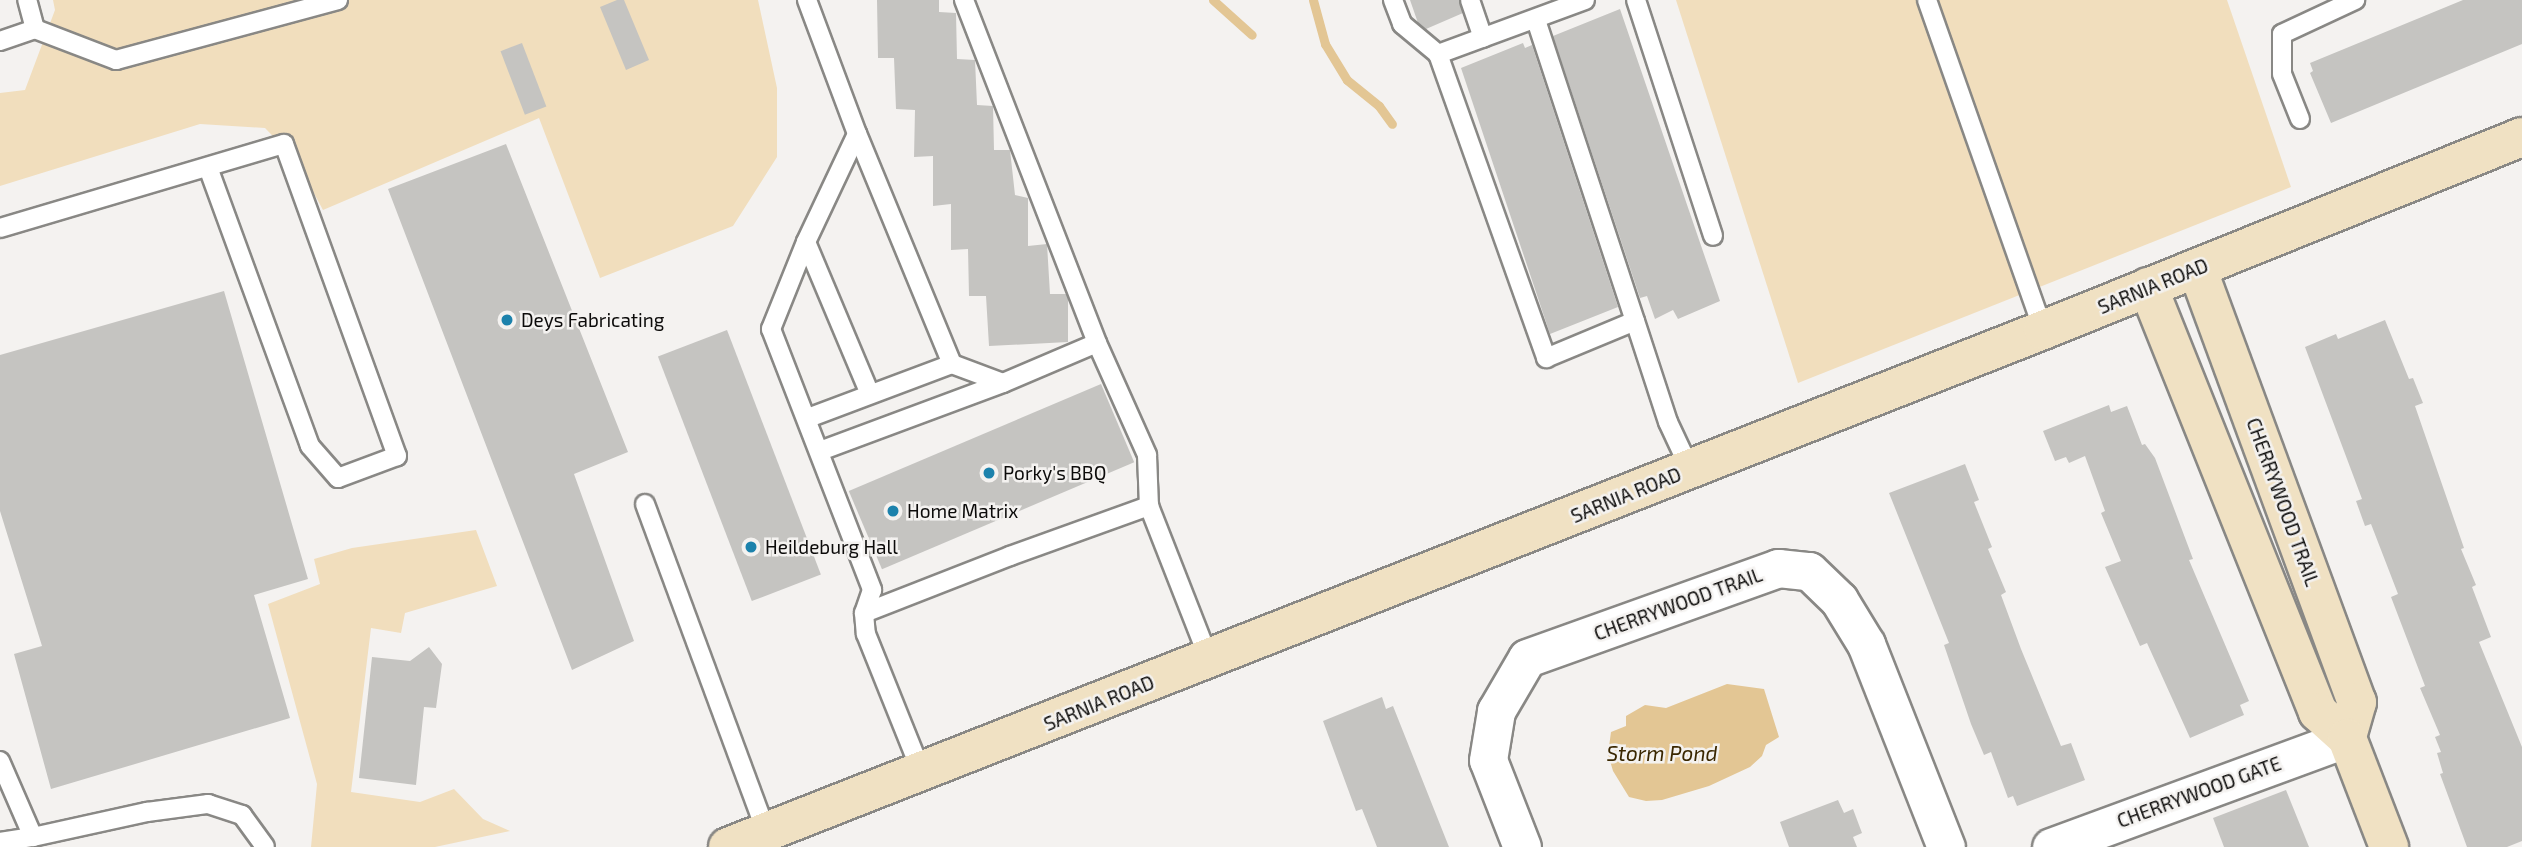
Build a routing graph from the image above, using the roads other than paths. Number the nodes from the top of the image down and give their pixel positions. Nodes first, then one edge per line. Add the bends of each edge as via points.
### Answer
1 (27, 0) edge
2 (338, 0) edge
3 (807, 0) edge
4 (964, 0) edge
5 (1393, 0) edge
6 (1469, 0) edge
7 (1585, 0) edge
8 (1636, 0) edge
9 (1927, 0) edge
10 (2354, 0) edge
11 (1560, 5) edge
12 (1536, 20) junction
13 (36, 29) junction
14 (1483, 38) junction
15 (0, 41) edge
16 (1438, 54) junction
17 (2300, 119) dead end
18 (857, 134) junction
19 (2522, 137) edge
20 (208, 167) junction
21 (0, 228) edge
22 (1713, 236) dead end
23 (806, 242) junction
24 (2197, 268) junction
25 (2148, 287) junction
26 (1635, 321) junction
27 (2043, 330) junction
28 (1097, 343) junction
29 (951, 364) junction
30 (1003, 383) junction
31 (870, 394) junction
32 (808, 418) junction
33 (820, 451) junction
34 (1690, 469) junction
35 (645, 504) dead end
36 (1149, 506) junction
37 (864, 613) junction
38 (1209, 659) junction
39 (2347, 738) junction
40 (0, 761) edge
41 (922, 773) junction
42 (766, 831) junction
43 (33, 837) junction
44 (0, 842) edge
45 (265, 847) edge
46 (728, 847) edge
47 (1522, 847) edge
48 (1945, 847) edge
49 (2051, 847) edge
50 (2389, 847) edge

1 - 13 lane
2 - 13 lane via 116,60
3 - 18 lane
4 - 28 lane
5 - 16 lane via 1402,24
6 - 14 lane
7 - 11 lane
8 - 22 lane
9 - 27 lane
10 - 17 lane via 2282,34 2282,74
11 - 12 lane
12 - 14 lane
12 - 26 lane
13 - 15 lane
14 - 16 lane
16 - 26 lane via 1546,358
18 - 23 lane
18 - 29 lane
19 - 24 main road, SARNIA ROAD
20 - 20 lane via 284,144 397,456 338,478 310,446
20 - 21 lane
23 - 31 lane
23 - 32 lane via 771,329
24 - 25 main road, SARNIA ROAD
24 - 39 main road, CHERRYWOOD TRAIL via 2357,702
25 - 27 main road, SARNIA ROAD
25 - 39 main road via 2318,712
26 - 34 lane via 1668,422
27 - 34 main road, SARNIA ROAD
28 - 30 lane
28 - 36 lane via 1147,455
29 - 30 lane
29 - 31 lane
30 - 33 lane
31 - 32 lane
32 - 33 lane
33 - 37 lane via 872,590
34 - 38 main road, SARNIA ROAD
35 - 42 lane
36 - 37 lane
36 - 38 lane
37 - 41 lane via 872,651
38 - 41 main road, SARNIA ROAD
39 - 49 street, CHERRYWOOD GATE
39 - 50 main road
40 - 43 lane
41 - 42 main road, SARNIA ROAD
42 - 46 main road, SARNIA ROAD
43 - 44 lane
43 - 45 lane via 208,804 242,815
47 - 48 street, CHERRYWOOD TRAIL via 1488,760 1496,712 1527,658 1778,568 1809,571 1839,600 1866,644

